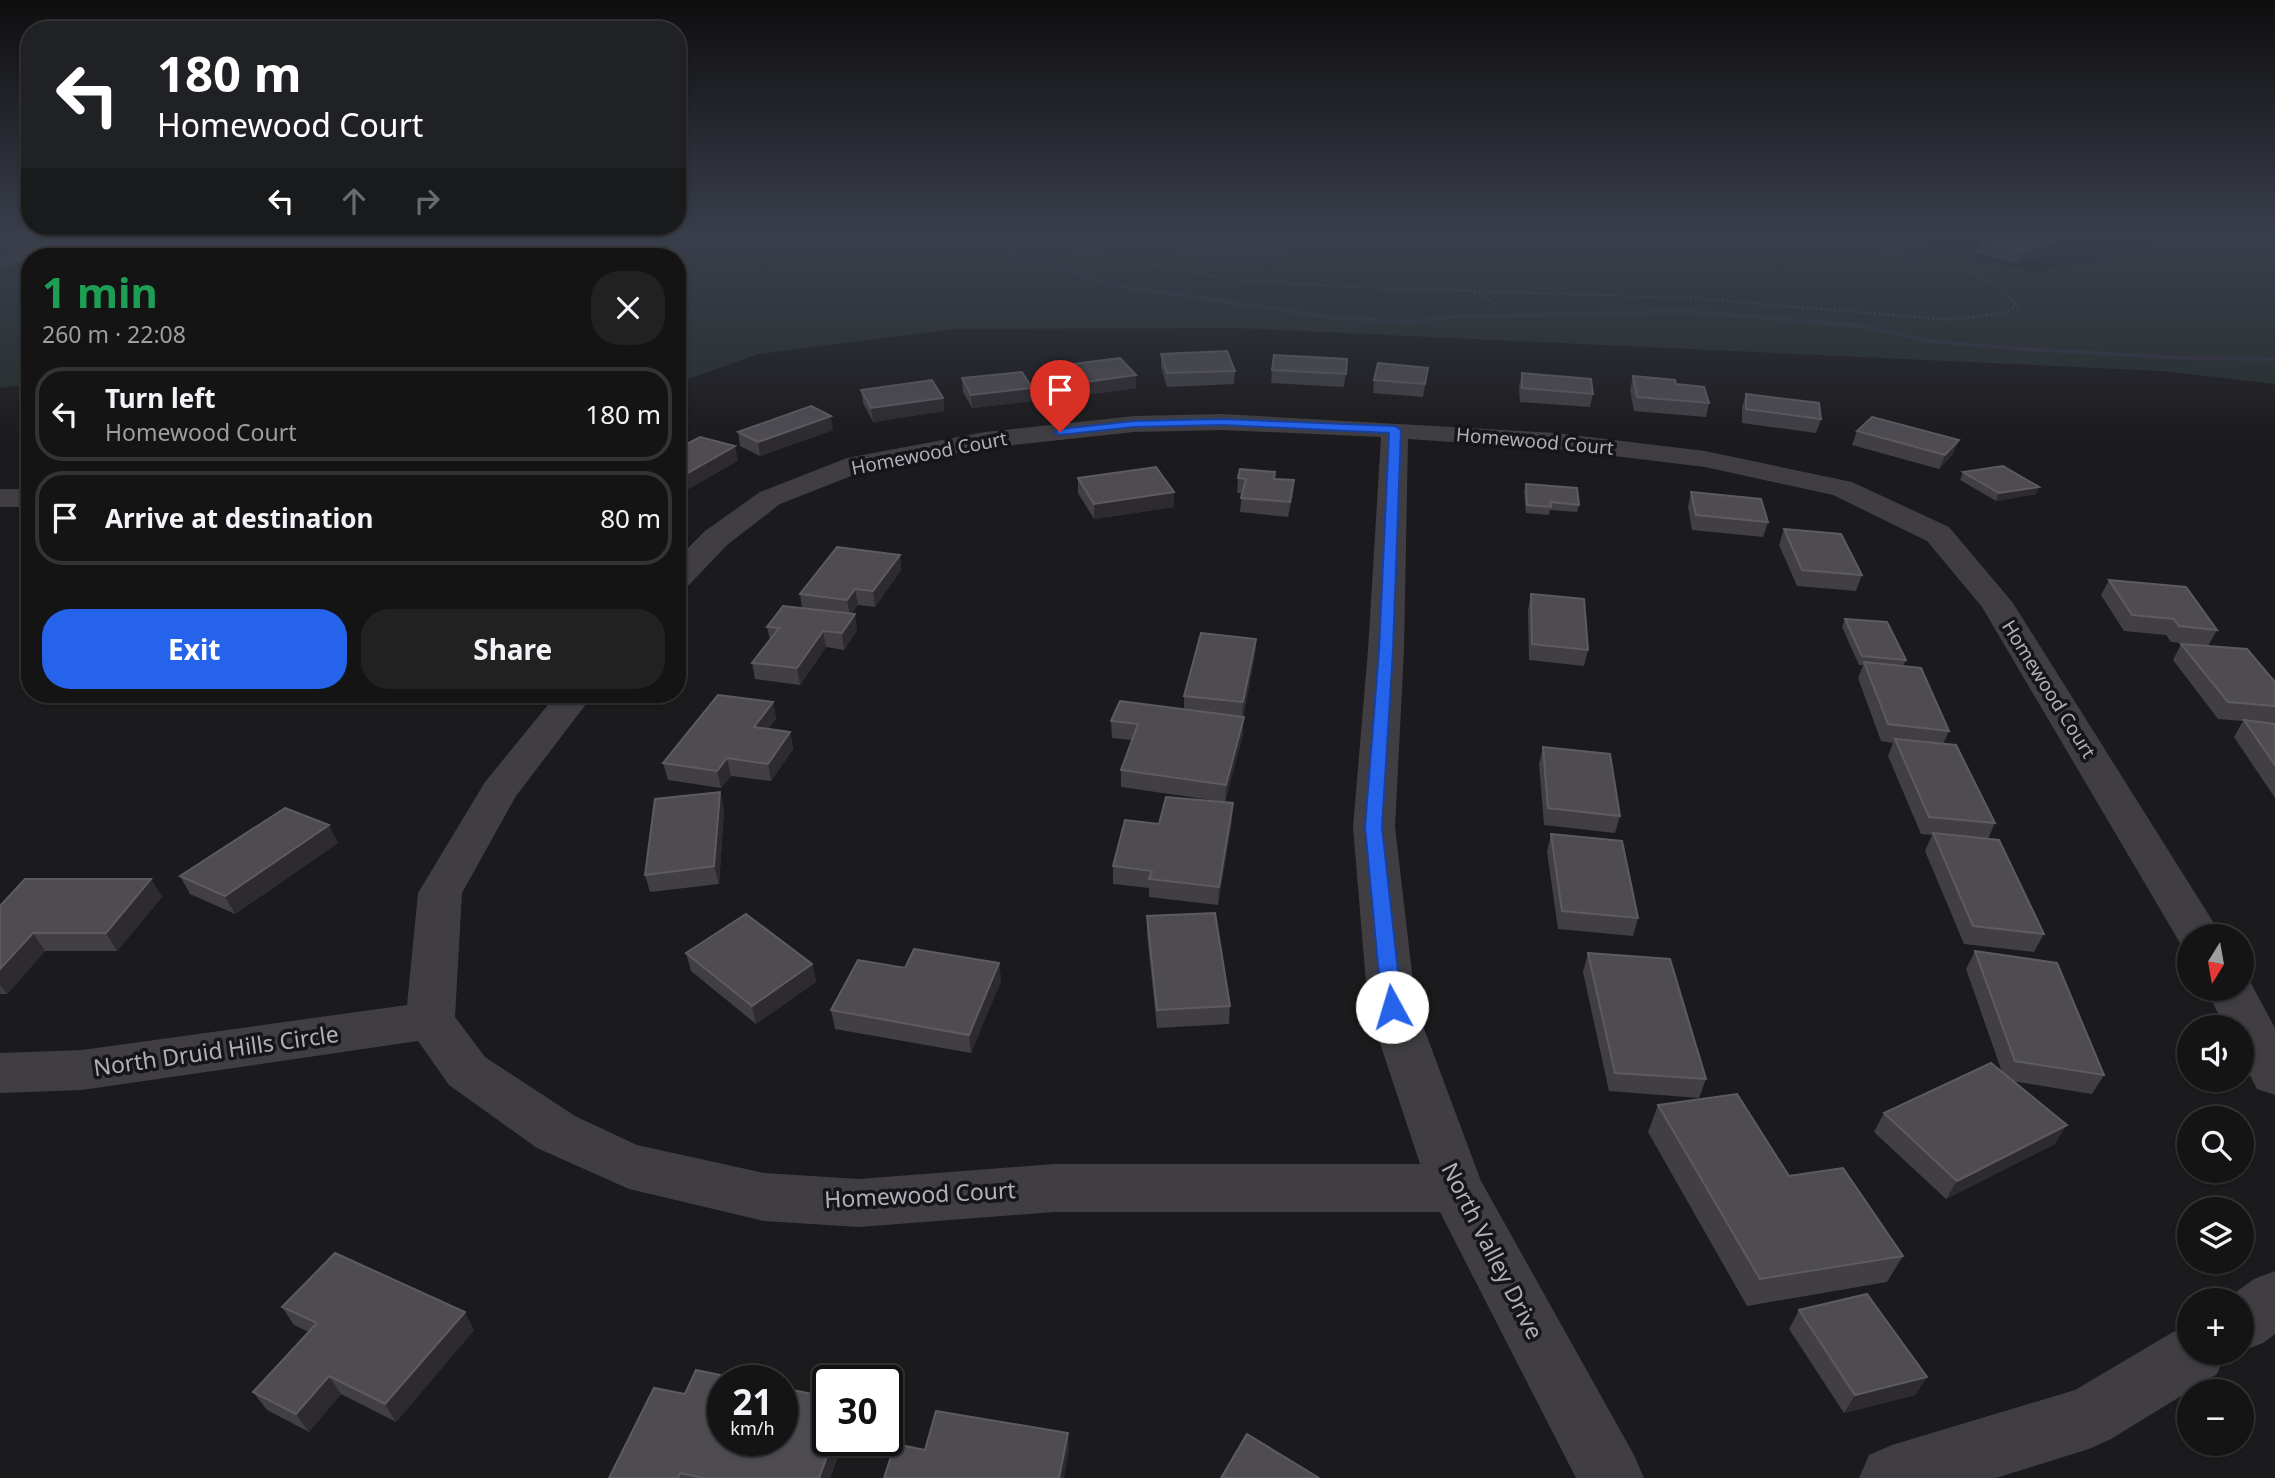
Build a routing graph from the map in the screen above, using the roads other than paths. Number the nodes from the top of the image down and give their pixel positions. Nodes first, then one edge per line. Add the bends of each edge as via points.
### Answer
1 (1395, 430) junction
2 (0, 498) edge
3 (21, 498) edge
4 (686, 569) edge
5 (569, 703) edge
6 (2192, 924) edge
7 (2236, 1001) edge
8 (430, 1021) junction
9 (0, 1073) edge
10 (2275, 1075) edge
11 (1455, 1188) junction
12 (2275, 1298) edge
13 (2254, 1314) edge
14 (2177, 1364) edge
15 (1611, 1478) edge
16 (1892, 1478) edge

1 - 4 street, Homewood Court via 1222,422 1134,424 985,440 857,464 770,498 716,538
1 - 6 street, Homewood Court via 1556,441 1705,459 1842,488 1938,534 1996,603
1 - 11 street, North Valley Drive via 1374,827 1392,1007
2 - 3 street
5 - 8 street via 499,791 440,893
7 - 10 street
8 - 9 street, North Druid Hills Circle via 82,1070
8 - 11 street, Homewood Court via 467,1071 556,1132 629,1166 764,1197 859,1203 1054,1188
11 - 15 street, North Valley Drive
12 - 13 street
14 - 16 street via 2089,1417

